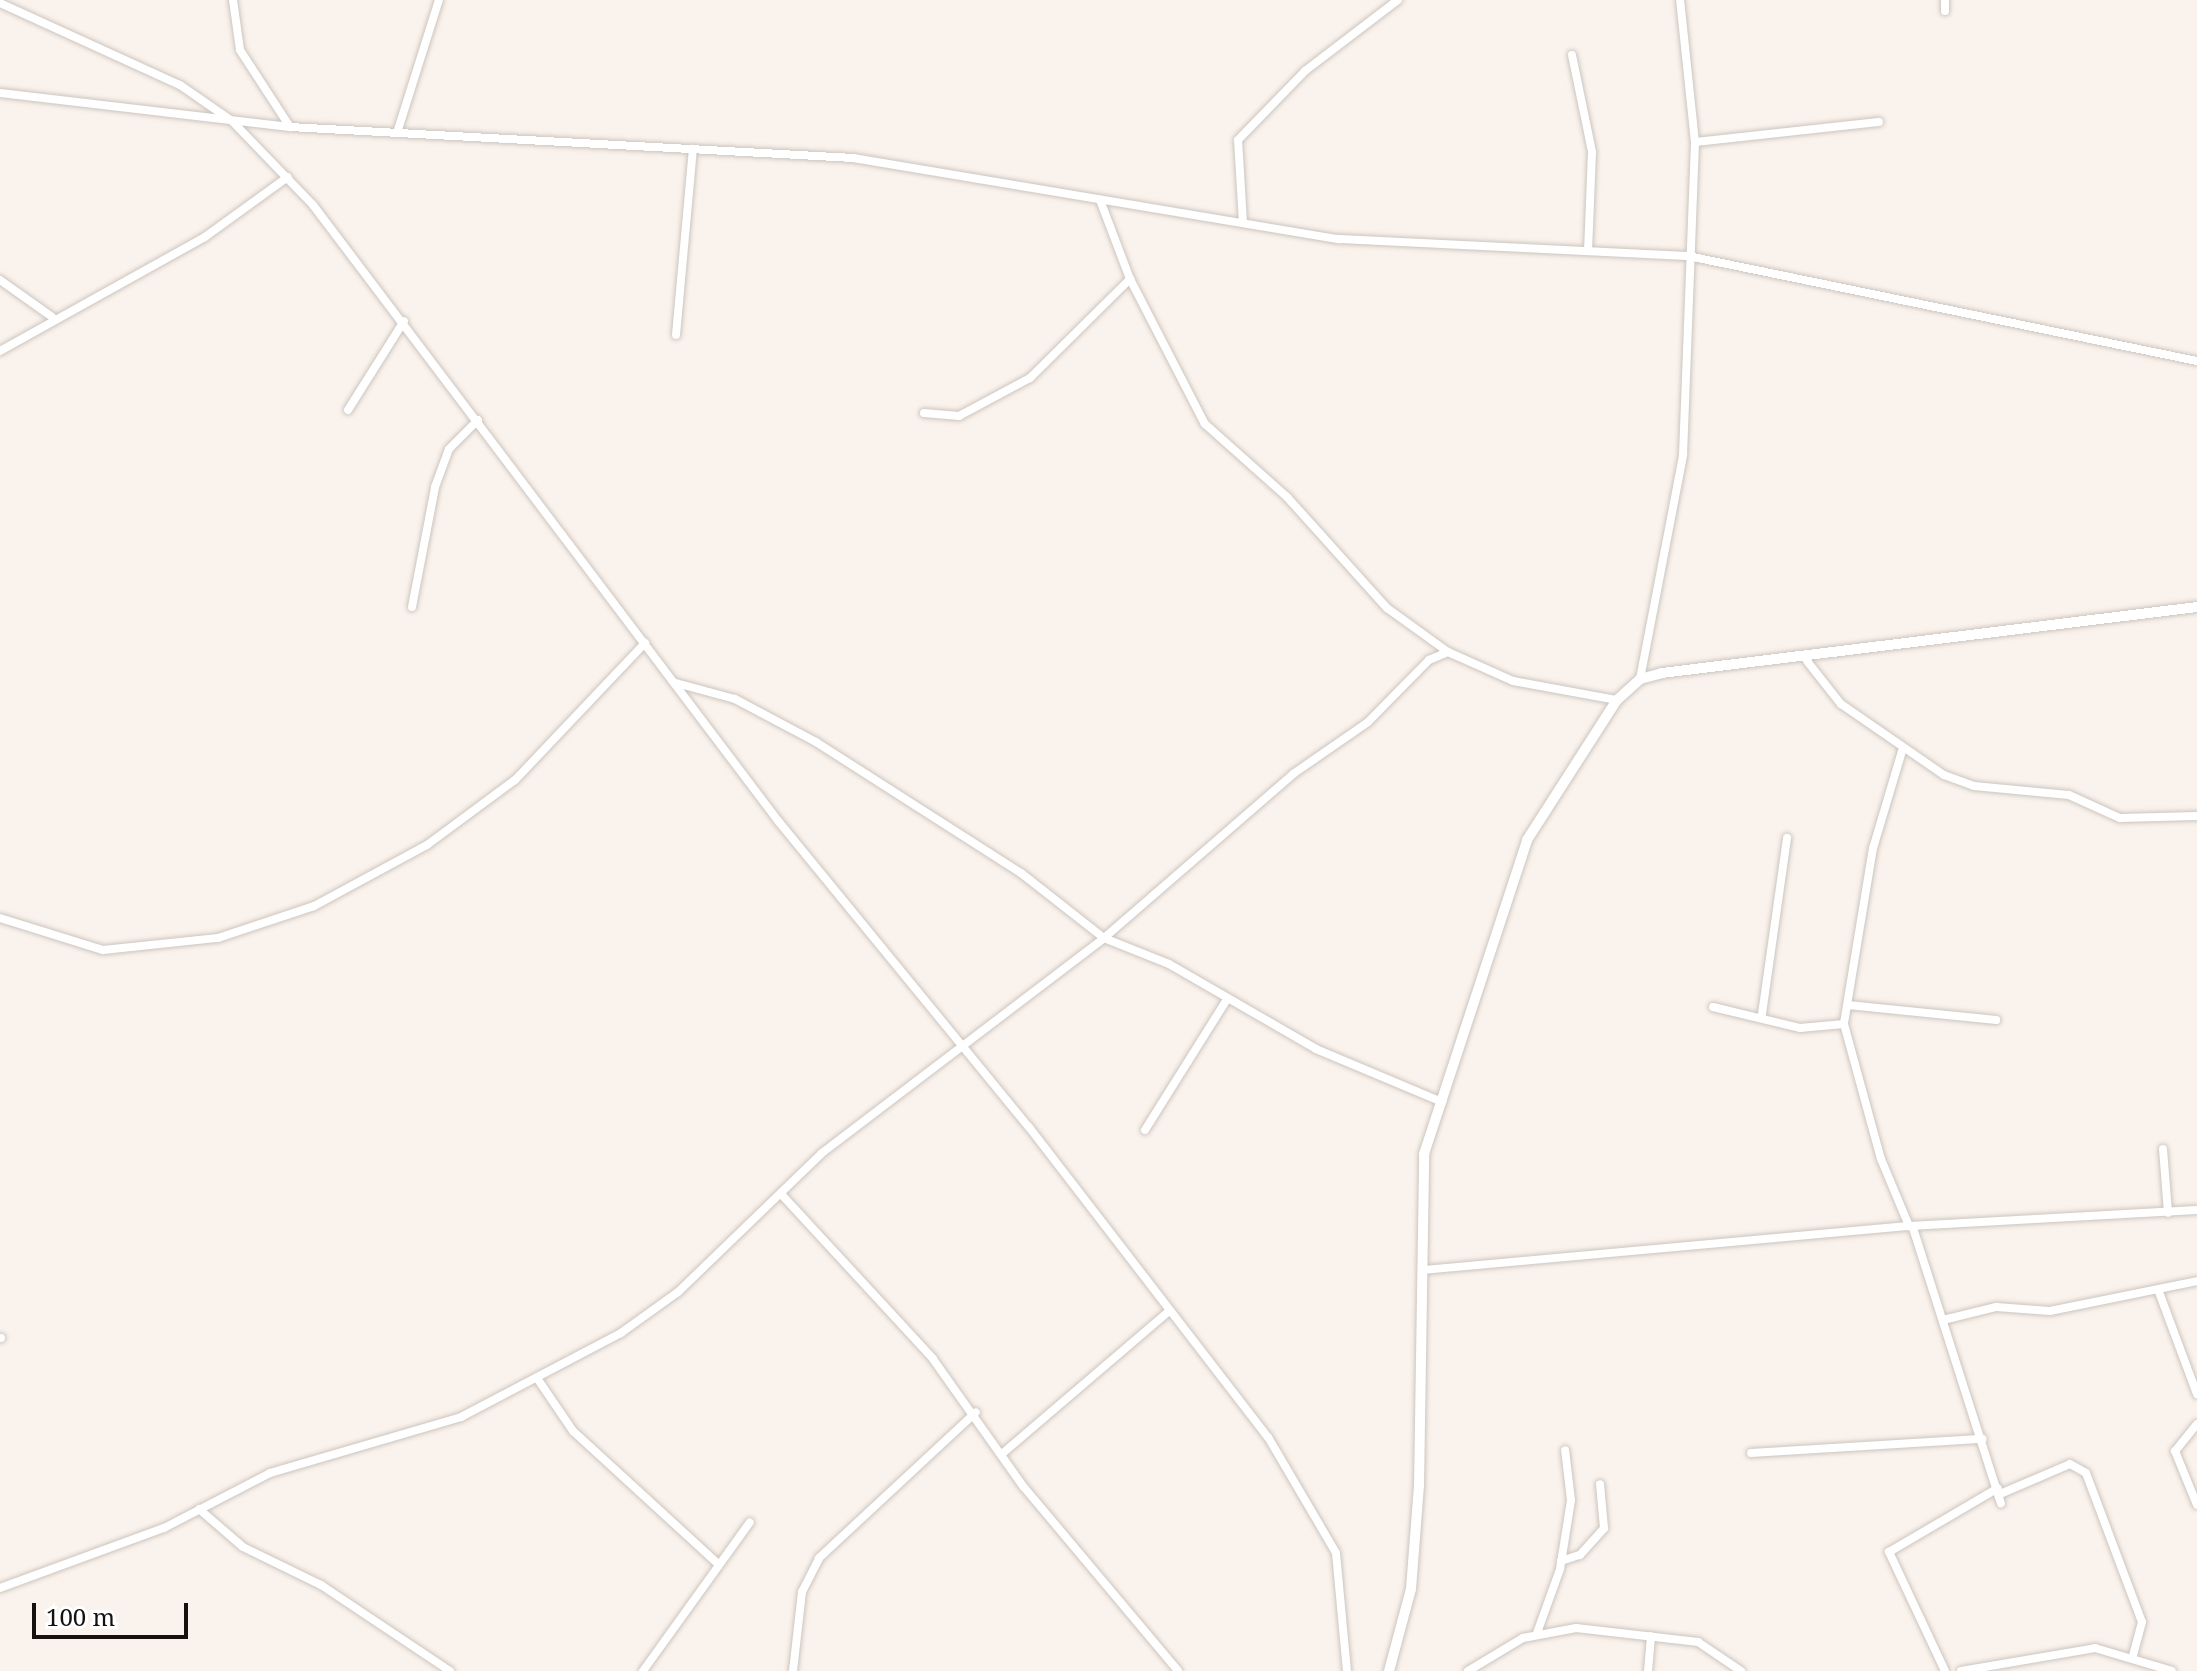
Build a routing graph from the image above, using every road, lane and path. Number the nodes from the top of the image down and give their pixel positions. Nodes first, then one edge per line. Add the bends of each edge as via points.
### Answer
1 (233, 0) edge
2 (439, 0) edge
3 (1398, 0) edge
4 (1680, 0) edge
5 (1945, 0) edge
6 (0, 3) edge
7 (1945, 11) dead end
8 (1572, 55) dead end
9 (0, 93) edge
10 (232, 121) junction
11 (1879, 122) dead end
12 (290, 127) junction
13 (397, 133) junction
14 (1695, 142) junction
15 (693, 149) junction
16 (288, 177) junction
17 (1100, 200) junction
18 (1243, 223) junction
19 (1588, 250) junction
20 (1688, 256) junction
21 (1130, 279) junction
22 (0, 280) edge
23 (52, 317) junction
24 (404, 321) junction
25 (676, 335) dead end
26 (0, 351) edge
27 (2197, 361) edge
28 (348, 410) dead end
29 (924, 413) dead end
30 (478, 420) junction
31 (412, 607) dead end
32 (2197, 607) edge
33 (645, 643) junction
34 (1448, 652) junction
35 (1807, 661) junction
36 (1640, 679) junction
37 (676, 683) junction
38 (1617, 700) junction
39 (1902, 751) junction
40 (2197, 816) edge
41 (1787, 838) dead end
42 (0, 918) edge
43 (1104, 938) junction
44 (1226, 1001) junction
45 (1848, 1005) junction
46 (1713, 1007) dead end
47 (1762, 1014) junction
48 (1996, 1020) dead end
49 (1844, 1024) junction
50 (962, 1046) junction
51 (1442, 1102) junction
52 (1145, 1130) dead end
53 (2163, 1149) dead end
54 (781, 1194) junction
55 (2197, 1210) edge
56 (2168, 1213) junction
57 (1911, 1227) junction
58 (1423, 1270) junction
59 (2197, 1281) edge
60 (2159, 1292) junction
61 (1168, 1312) junction
62 (1943, 1320) junction
63 (537, 1378) junction
64 (2197, 1394) edge
65 (976, 1412) junction
66 (2197, 1424) edge
67 (1983, 1439) junction
68 (1565, 1450) dead end
69 (1003, 1453) junction
70 (1751, 1453) dead end
71 (1600, 1484) dead end
72 (2000, 1495) junction
73 (2197, 1505) edge
74 (199, 1509) junction
75 (750, 1522) dead end
76 (1561, 1561) junction
77 (719, 1565) junction
78 (0, 1588) edge
79 (1537, 1633) junction
80 (1651, 1636) junction
81 (2133, 1655) junction
82 (450, 1671) edge
83 (643, 1671) edge
84 (793, 1671) edge
85 (1178, 1671) edge
86 (1347, 1671) edge
87 (1389, 1671) edge
88 (1468, 1671) edge
89 (1648, 1671) edge
90 (1741, 1671) edge
91 (1945, 1671) edge
92 (1961, 1671) edge
93 (2172, 1671) edge

1 - 12 street via 240,50
2 - 13 street
3 - 18 street via 1305,71 1238,140
4 - 14 street
5 - 7 street
6 - 10 street via 180,85
8 - 19 street via 1592,152
9 - 10 street
10 - 12 street
10 - 16 street
11 - 14 street
12 - 13 street
13 - 15 street
14 - 20 street
15 - 17 street via 853,158
15 - 25 street
16 - 23 street via 205,237
16 - 24 street
17 - 18 street
17 - 21 street
18 - 19 street via 1354,240
19 - 20 street
20 - 27 street
20 - 36 street via 1683,455
21 - 29 street via 1030,378 959,416
21 - 34 street via 1205,424 1287,497 1387,608
22 - 23 street
23 - 26 street
24 - 28 street
24 - 30 street
30 - 31 street via 449,449 435,487
30 - 33 street
32 - 35 street
33 - 37 street
33 - 42 street via 515,780 427,845 314,906 218,938 103,950
34 - 38 street via 1535,690
34 - 43 street via 1429,660 1368,722 1293,774
35 - 36 street
35 - 39 street via 1820,685
36 - 38 street
37 - 43 street via 735,699 816,742 1021,873
37 - 50 street via 779,822
38 - 51 street via 1527,840
39 - 40 street via 1974,786 2057,792 2120,818
39 - 45 street via 1873,848
41 - 47 street
43 - 44 street via 1169,964
43 - 50 street
44 - 51 street
44 - 52 street
45 - 48 street
45 - 49 street
46 - 47 street
47 - 49 street via 1800,1028
49 - 57 street via 1881,1159
50 - 54 street
50 - 61 street
51 - 58 street via 1424,1154
53 - 56 street
54 - 63 street via 645,1318
54 - 65 street
55 - 56 street
56 - 57 street
57 - 58 street
57 - 62 street
58 - 87 street via 1425,1369 1411,1589
59 - 60 street
60 - 62 street
60 - 64 street
61 - 69 street
61 - 86 street via 1268,1437 1325,1525 1342,1575
62 - 67 street
63 - 74 street via 424,1432 319,1456
63 - 77 street via 573,1431
65 - 69 street
65 - 84 street via 819,1558 802,1592
66 - 73 street via 2175,1451
67 - 70 street
67 - 72 street
68 - 76 street via 1571,1500
69 - 85 street
71 - 76 street via 1604,1528 1580,1555
72 - 81 street via 2070,1464 2086,1473 2142,1622
72 - 91 street via 1889,1552
74 - 78 street via 117,1548
74 - 82 street via 243,1547 321,1585
75 - 77 street
76 - 79 street
77 - 83 street
79 - 80 street
79 - 88 street
80 - 89 street
80 - 90 street via 1698,1642
81 - 92 street via 2095,1648
81 - 93 street

